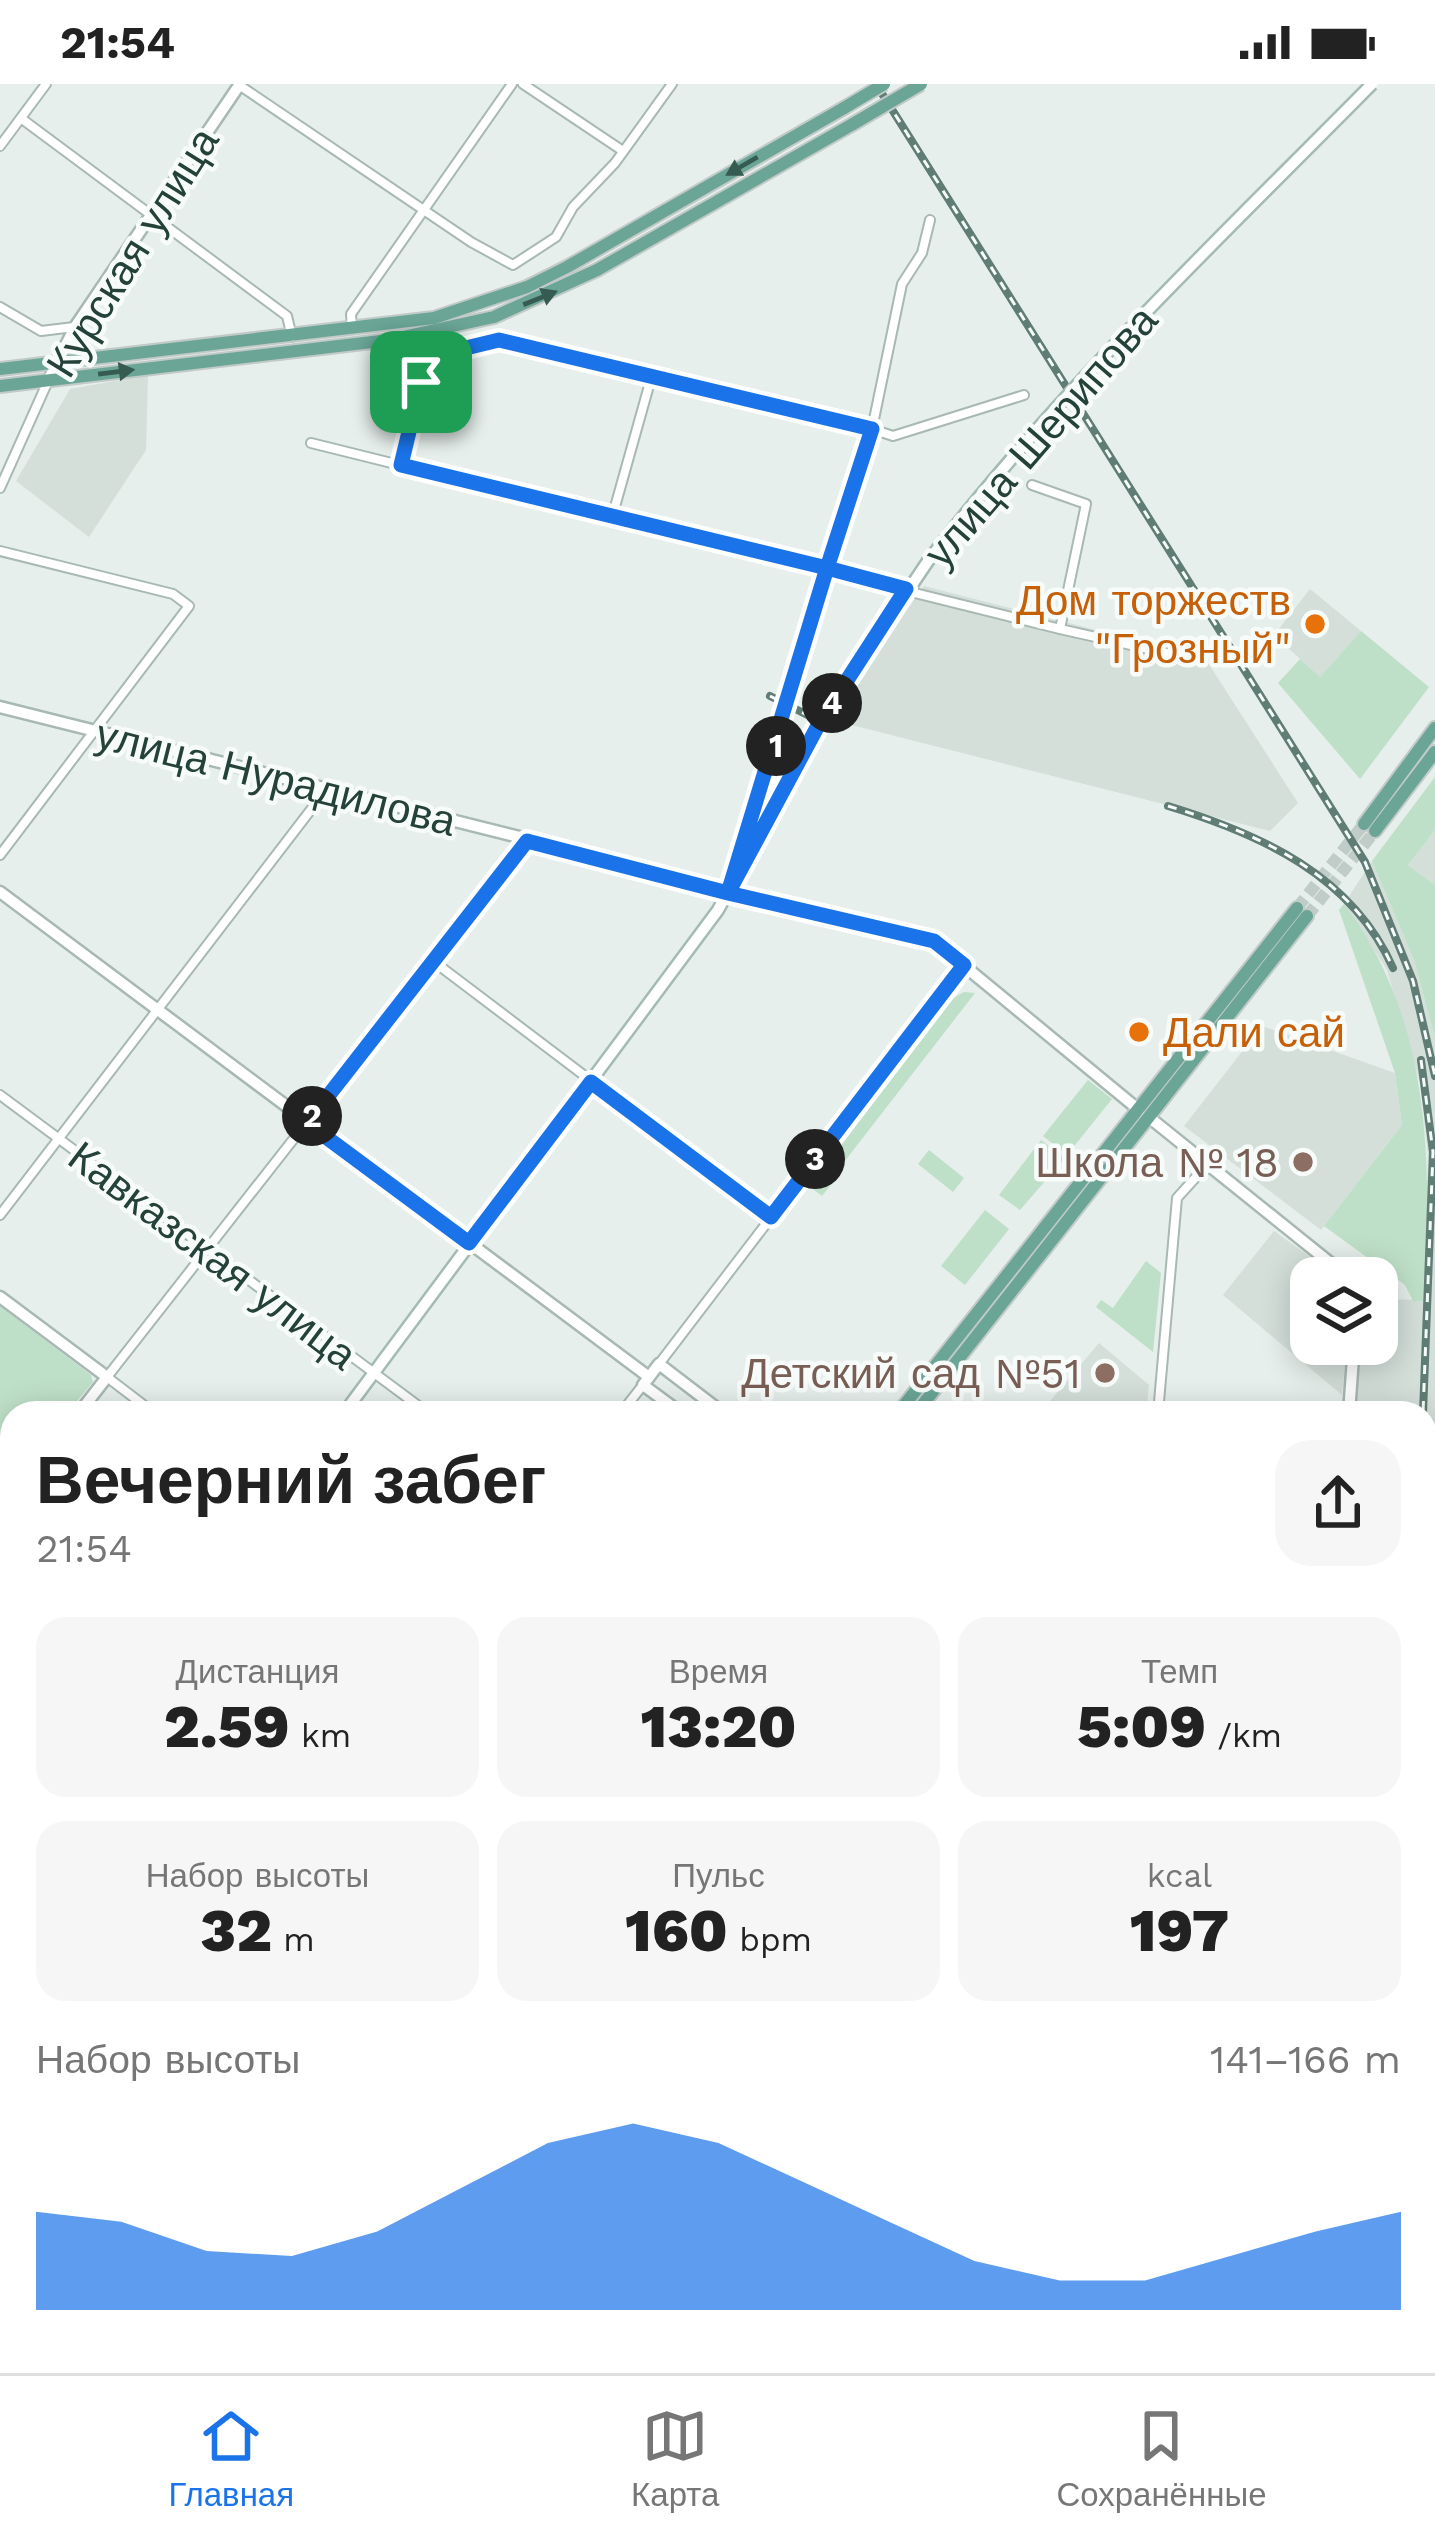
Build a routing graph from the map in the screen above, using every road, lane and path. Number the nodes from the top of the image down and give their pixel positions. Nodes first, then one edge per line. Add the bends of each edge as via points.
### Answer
1 (46, 84) edge
2 (239, 84) edge
3 (512, 84) edge
4 (523, 84) edge
5 (672, 84) edge
6 (884, 84) edge
7 (921, 84) edge
8 (1372, 84) edge
9 (22, 118) junction
10 (0, 146) edge
11 (620, 149) junction
12 (422, 209) junction
13 (148, 217) junction
14 (930, 220) dead end
15 (0, 307) edge
16 (75, 327) junction
17 (352, 329) junction
18 (292, 337) junction
19 (55, 363) junction
20 (0, 369) edge
21 (652, 375) junction
22 (48, 380) junction
23 (0, 386) edge
24 (1024, 395) dead end
25 (872, 429) junction
26 (311, 443) dead end
27 (401, 465) junction
28 (1032, 484) dead end
29 (0, 488) edge
30 (614, 514) junction
31 (0, 551) edge
32 (827, 568) junction
33 (906, 589) junction
34 (1060, 629) junction
35 (1198, 654) dead end
36 (0, 707) edge
37 (1435, 728) edge
38 (94, 730) junction
39 (1435, 752) edge
40 (326, 790) junction
41 (527, 841) junction
42 (0, 855) edge
43 (0, 892) edge
44 (728, 893) junction
45 (1302, 912) tunnel mouth
46 (433, 961) junction
47 (964, 965) junction
48 (158, 1012) junction
49 (591, 1082) junction
50 (0, 1095) edge
51 (1145, 1114) junction
52 (307, 1123) junction
53 (60, 1140) junction
54 (1206, 1166) junction
55 (0, 1215) edge
56 (771, 1217) junction
57 (469, 1243) junction
58 (205, 1247) junction
59 (1322, 1257) edge
60 (0, 1297) edge
61 (659, 1364) junction
62 (1352, 1365) edge
63 (374, 1374) junction
64 (107, 1377) junction
65 (646, 1381) junction
66 (88, 1401) edge
67 (138, 1401) edge
68 (353, 1401) edge
69 (411, 1401) edge
70 (630, 1401) edge
71 (668, 1401) edge
72 (707, 1401) edge
73 (908, 1401) edge
74 (925, 1401) edge
75 (1159, 1401) edge
76 (1349, 1401) edge

1 - 9 street
2 - 12 street
2 - 13 street, Курская улица
3 - 12 street
4 - 11 street
5 - 11 street
6 -> 17 main road, bridge via 527,287 434,318
22 -> 7 main road, bridge via 389,340 494,317 597,271
8 - 33 street, улица Шерипова, bridge via 995,474
9 - 10 street
9 - 13 street
11 - 12 street via 556,237 513,265
12 - 17 street via 350,314
13 - 16 street, Курская улица
13 - 18 street via 287,316
14 - 25 street via 902,284
15 - 16 street via 41,331
16 - 19 street, Курская улица
17 - 18 main road
18 - 19 main road
19 - 20 main road
19 - 22 street, Курская улица
21 - 25 street
21 - 27 street via 499,340 441,354 421,382
21 - 30 street
22 - 23 main road
22 - 29 street, Курская улица
24 - 25 street, улица Шерипова via 893,436
25 - 32 street, улица Шерипова
26 - 27 street
27 - 30 street
28 - 34 street via 1086,504
30 - 32 street
31 - 38 street via 173,594 188,606
32 - 33 street
32 - 44 street, улица Шерипова
33 - 34 street
33 - 44 street, улица Шерипова via 820,722
34 - 35 street
36 - 38 street, улица Нурадилова
37 - 39 main road via 1369,827
38 - 40 street, улица Нурадилова
38 - 42 street
40 - 41 street, улица Нурадилова
40 - 48 street
41 - 44 street, улица Нурадилова
41 - 46 street
43 - 48 street
44 - 47 street, улица Нурадилова via 934,941
44 - 49 street, улица Шерипова
45 - 51 main road
46 - 49 street
46 - 52 street
47 - 51 street, улица Нурадилова
47 - 56 street
48 - 52 street
48 - 53 street
49 - 56 street
49 - 57 street, улица Шерипова
50 - 53 street, Кавказская улица
51 - 54 street, улица Нурадилова
51 - 73 main road
51 - 74 main road
52 - 57 street
52 - 58 street
53 - 55 street
53 - 58 street, Кавказская улица
54 - 59 street, улица Нурадилова
54 - 75 street via 1178,1198
56 - 61 street
57 - 63 street, улица Шерипова
57 - 65 street
58 - 63 street, Кавказская улица
58 - 64 street
60 - 64 street
61 - 65 street
61 - 72 street
62 - 76 street
63 - 68 street, улица Шерипова
63 - 69 street, Кавказская улица
64 - 66 street
64 - 67 street
65 - 70 street
65 - 71 street

